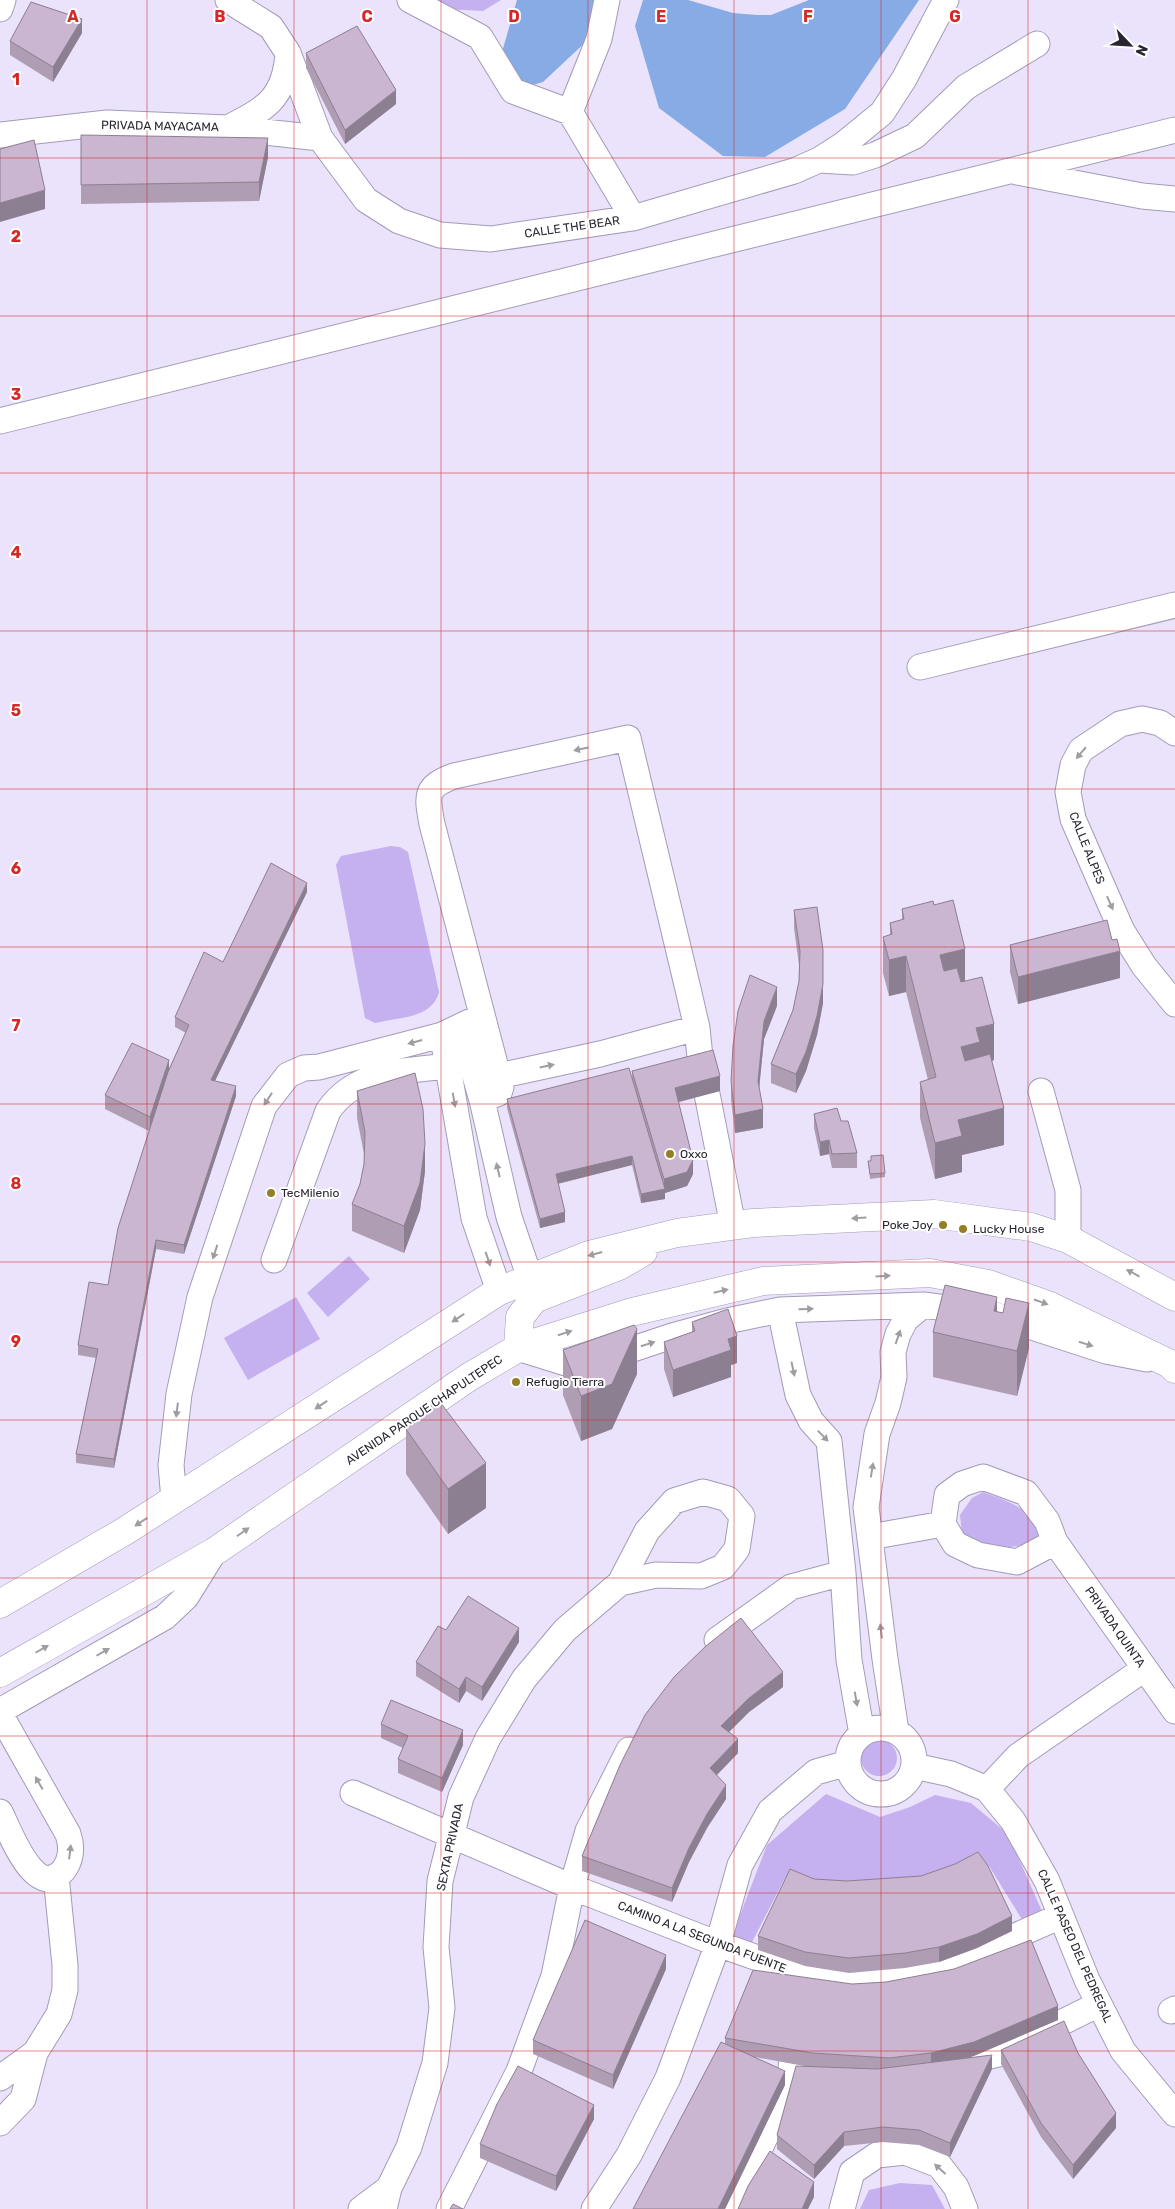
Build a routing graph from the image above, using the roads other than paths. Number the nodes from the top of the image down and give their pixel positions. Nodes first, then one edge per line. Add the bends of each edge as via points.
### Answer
1 (3, 0) edge
2 (228, 0) edge
3 (410, 0) edge
4 (607, 0) edge
5 (946, 0) edge
6 (0, 9) edge
7 (1037, 44) dead end
8 (288, 53) junction
9 (570, 112) junction
10 (228, 128) junction
11 (1175, 130) edge
12 (0, 135) edge
13 (320, 138) junction
14 (818, 160) junction
15 (1010, 171) junction
16 (1175, 199) edge
17 (633, 218) junction
18 (0, 421) edge
19 (1175, 606) edge
20 (920, 667) dead end
21 (1170, 723) edge
22 (1175, 1004) edge
23 (468, 1028) junction
24 (697, 1028) junction
25 (448, 1066) junction
26 (319, 1067) junction
27 (701, 1067) edge
28 (499, 1076) junction
29 (1041, 1091) dead end
30 (707, 1094) edge
31 (337, 1098) junction
32 (482, 1100) junction
33 (733, 1226) junction
34 (677, 1233) junction
35 (1068, 1239) junction
36 (274, 1260) dead end
37 (530, 1278) junction
38 (499, 1291) junction
39 (1175, 1297) edge
40 (923, 1305) junction
41 (780, 1310) junction
42 (518, 1348) junction
43 (1172, 1366) edge
44 (174, 1500) junction
45 (866, 1507) junction
46 (837, 1510) junction
47 (943, 1524) junction
48 (870, 1537) junction
49 (1055, 1542) junction
50 (214, 1552) junction
51 (843, 1573) junction
52 (620, 1583) junction
53 (0, 1604) edge
54 (700, 1657) edge
55 (884, 1659) junction
56 (849, 1660) junction
57 (1144, 1669) junction
58 (0, 1673) edge
59 (1175, 1711) edge
60 (0, 1712) edge
61 (640, 1728) edge
62 (896, 1731) junction
63 (862, 1734) junction
64 (848, 1763) junction
65 (914, 1766) junction
66 (987, 1790) junction
67 (353, 1793) dead end
68 (0, 1812) edge
69 (451, 1835) junction
70 (56, 1876) junction
71 (572, 1888) junction
72 (1061, 1916) junction
73 (718, 1944) junction
74 (799, 1990) junction
75 (1099, 2004) junction
76 (35, 2053) junction
77 (937, 2069) edge
78 (0, 2078) edge
79 (1175, 2114) edge
80 (0, 2123) edge
81 (387, 2198) edge
82 (361, 2209) edge
83 (449, 2209) edge
84 (594, 2209) edge
85 (730, 2209) edge
86 (842, 2209) edge
87 (965, 2209) edge

1 - 6 street
2 - 8 street, CALLE THE BEAR via 271,27
3 - 9 street via 480,37 513,91
4 - 9 street via 599,39
5 - 14 street, CALLE THE BEAR via 904,80 882,113
7 - 14 street via 966,87 915,136 853,162
8 - 10 street via 286,74 274,97 259,112
8 - 13 street, CALLE THE BEAR
9 - 17 street
10 - 12 street, PRIVADA MAYACAMA via 107,123
10 - 13 street, PRIVADA MAYACAMA
11 - 15 street
13 - 17 street, CALLE THE BEAR via 366,200 400,221 440,235 491,239
14 - 17 street, CALLE THE BEAR via 794,171
15 - 16 street via 1142,196
15 - 18 street
19 - 20 street
21 -> 22 street, CALLE ALPES via 1142,719 1120,724 1080,750 1073,765 1068,792 1073,819 1122,931 1144,966
24 -> 23 street via 628,738 454,776 439,781 431,790 428,798 432,824
23 - 25 street
23 -> 26 street
23 - 28 street
23 - 32 street
24 - 27 street
28 -> 24 street
25 - 31 street via 392,1072 350,1087
25 -> 38 street via 474,1218
26 - 31 street
26 -> 44 street via 304,1068 288,1076 264,1106 200,1297 179,1394 171,1465
28 - 32 street via 499,1093
29 - 35 street via 1068,1190
30 - 33 street
31 - 36 street via 328,1111
37 -> 32 street via 509,1217
33 - 34 main road
35 -> 33 main road via 1031,1228 934,1214
34 -> 37 main road via 589,1255
34 - 42 main road via 619,1266 534,1299 520,1317
39 -> 35 main road
37 - 38 main road
38 -> 44 main road
41 -> 40 street
40 -> 43 street via 992,1314 1106,1351
45 -> 40 street via 877,1434 894,1377 893,1352 898,1334 906,1320
42 -> 41 street via 579,1367 682,1333
41 -> 46 street via 798,1394 810,1421 829,1441
42 -> 43 main road, AVENIDA PARQUE CHAPULTEPEC via 632,1312 763,1282 930,1273 988,1284 1050,1306
50 -> 42 main road, AVENIDA PARQUE CHAPULTEPEC via 469,1377
44 -> 53 main road
45 - 46 street
45 - 48 street
46 - 51 street
47 - 48 street
47 - 49 street via 955,1544 978,1555 1017,1562
47 - 49 street, PRIVADA QUINTA via 947,1495 962,1484 983,1477 1026,1493 1046,1521
55 -> 48 street
49 - 57 street, PRIVADA QUINTA
58 -> 50 main road, AVENIDA PARQUE CHAPULTEPEC
60 -> 50 street via 165,1617 186,1597
51 - 54 street via 791,1587
51 - 56 street
52 - 52 street, SEXTA PRIVADA via 646,1531 674,1501 703,1492 728,1500 742,1516 737,1549 723,1567 701,1576 656,1574
52 - 69 street, SEXTA PRIVADA via 565,1630 524,1679 488,1738 464,1789
55 - 56 street
55 - 62 street
56 -> 63 street
57 - 59 street, PRIVADA QUINTA
57 - 66 street via 1018,1756
70 -> 60 street via 71,1853 68,1834
61 - 71 street via 588,1831
62 - 63 street via 872,1729
62 - 65 street via 911,1746
63 - 64 street via 849,1752
64 - 65 street via 851,1776 860,1788 872,1794 886,1795 900,1790 909,1780
64 - 73 street via 816,1772 770,1811 740,1865
65 - 66 street, CALLE PASEO DEL PEDREGAL via 951,1774
66 - 72 street, CALLE PASEO DEL PEDREGAL via 1013,1821 1047,1881
67 - 69 street, CAMINO A LA SEGUNDA FUENTE
68 - 70 street via 30,1870 42,1877
69 - 71 street, CAMINO A LA SEGUNDA FUENTE
69 - 81 street, SEXTA PRIVADA via 440,1881 436,1947 442,2008 435,2063 409,2148
70 - 76 street via 65,1990 59,2014
71 - 73 street, CAMINO A LA SEGUNDA FUENTE
71 - 83 street via 554,1976 519,2071
72 - 74 street, CAMINO A LA SEGUNDA FUENTE via 949,1964
72 - 75 street, CALLE PASEO DEL PEDREGAL
73 - 74 street, CAMINO A LA SEGUNDA FUENTE
73 - 84 street via 668,2078 629,2156
74 - 85 street via 801,2072 789,2087
75 - 77 street via 998,2054
75 - 79 street, CALLE PASEO DEL PEDREGAL via 1123,2050
76 - 78 street
76 - 80 street via 23,2099
81 - 82 street, SEXTA PRIVADA
87 -> 86 street via 956,2187 939,2165 905,2152 877,2155 852,2172

